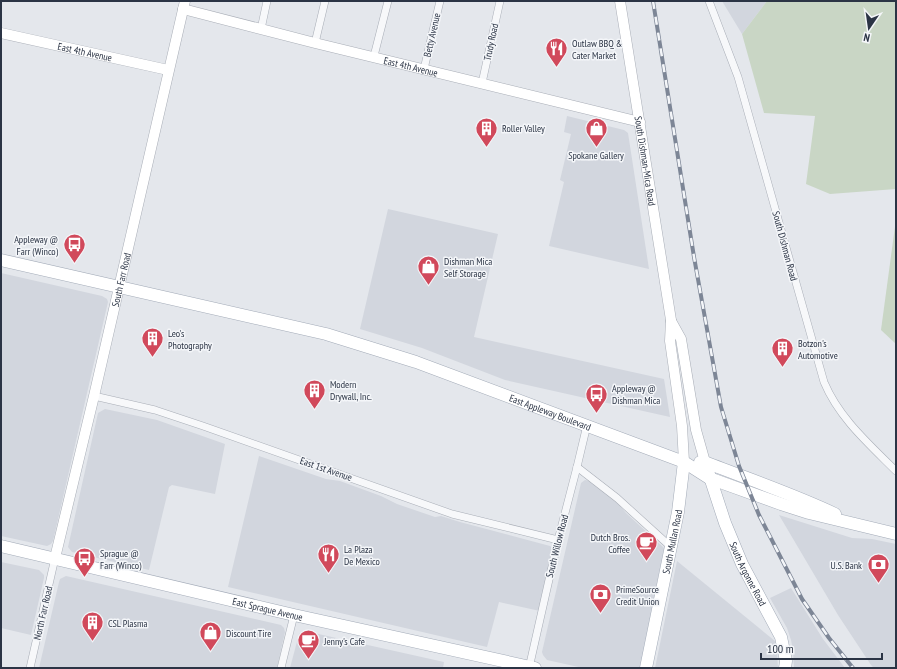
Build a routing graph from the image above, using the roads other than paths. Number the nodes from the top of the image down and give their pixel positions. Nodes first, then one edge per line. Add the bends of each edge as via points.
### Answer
1 (267, 1) edge
2 (325, 1) edge
3 (388, 1) edge
4 (440, 1) edge
5 (500, 1) edge
6 (620, 1) edge
7 (709, 1) edge
8 (184, 5) edge
9 (260, 28) junction
10 (1, 33) edge
11 (315, 43) junction
12 (374, 56) junction
13 (424, 69) junction
14 (168, 70) junction
15 (482, 84) junction
16 (640, 122) junction
17 (1, 260) edge
18 (119, 286) junction
19 (671, 320) junction
20 (94, 396) junction
21 (587, 425) junction
22 (684, 462) junction
23 (705, 462) junction
24 (577, 468) junction
25 (896, 471) edge
26 (709, 478) junction
27 (854, 524) junction
28 (896, 534) edge
29 (558, 540) junction
30 (1, 546) edge
31 (671, 547) junction
32 (55, 558) junction
33 (294, 615) junction
34 (30, 668) edge
35 (282, 668) edge
36 (531, 668) edge
37 (646, 668) edge
38 (785, 668) edge

1 - 9 street
2 - 11 street
3 - 12 street
4 - 13 street, Betty Avenue
5 - 15 street, Trudy Road
6 - 16 street, South Dishman-Mica Road
7 - 25 street, South Dishman Road via 738,77 824,382 845,418
8 - 9 street, East 4th Avenue
8 - 14 street, South Farr Road
9 - 11 street, East 4th Avenue
10 - 14 street, East 4th Avenue
11 - 12 street, East 4th Avenue
12 - 13 street, East 4th Avenue
13 - 15 street, East 4th Avenue
14 - 18 street, South Farr Road
15 - 16 street, East 4th Avenue
16 - 19 street, South Dishman-Mica Road
17 - 18 main road, East Appleway Boulevard
18 - 20 street, South Farr Road
18 - 21 main road, East Appleway Boulevard via 326,334 416,362
19 - 22 street, South Dishman-Mica Road via 670,341 682,426
19 - 23 street, South Dishman-Mica Road via 681,339 696,430
20 - 29 street, East 1st Avenue via 155,410 452,514
20 - 32 street, South Farr Road
21 - 22 main road, East Appleway Boulevard
21 - 24 street, South Willow Road
22 - 23 main road, East Appleway Boulevard
22 - 26 main road, East Appleway Boulevard
22 - 31 main road, South Mullan Road via 681,497
23 - 26 main road, South Argonne Road
23 - 27 main road, East Appleway Boulevard via 813,504
24 - 29 street, South Willow Road
24 - 31 street via 617,498
26 - 27 main road, East Appleway Boulevard via 809,513
26 - 38 main road, South Argonne Road via 742,564 781,637
27 - 28 main road, East Appleway Boulevard
29 - 36 street, South Willow Road
30 - 32 main road, East Sprague Avenue
31 - 37 main road, South Mullan Road
32 - 33 main road, East Sprague Avenue
32 - 34 street, North Farr Road
33 - 35 street
33 - 36 main road, East Sprague Avenue

